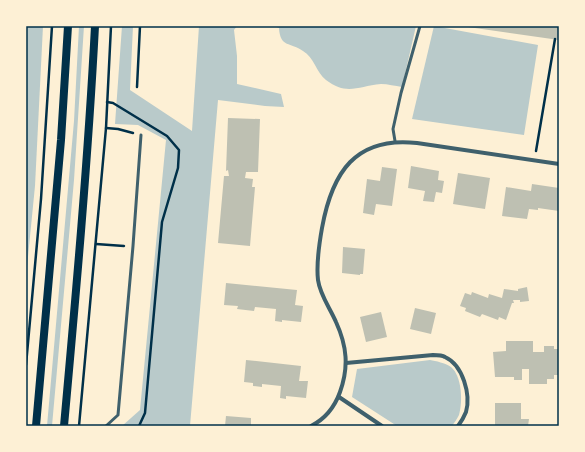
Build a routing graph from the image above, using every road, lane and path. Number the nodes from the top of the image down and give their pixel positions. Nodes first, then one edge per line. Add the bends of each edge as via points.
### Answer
1 (52, 26) edge
2 (68, 26) edge
3 (95, 26) edge
4 (111, 26) edge
5 (140, 26) edge
6 (420, 26) edge
7 (555, 39) dead end
8 (137, 87) dead end
9 (107, 102) junction
10 (149, 125) junction
11 (106, 128) junction
12 (141, 135) junction
13 (395, 141) junction
14 (536, 151) dead end
15 (559, 164) edge
16 (96, 244) junction
17 (133, 246) junction
18 (346, 363) junction
19 (26, 365) edge
20 (339, 397) junction
21 (36, 426) edge
22 (64, 426) edge
23 (79, 426) edge
24 (106, 426) edge
25 (139, 426) edge
26 (312, 426) edge
27 (382, 426) edge
28 (458, 426) edge

1 - 19 path
2 - 21 main road via 61,140
3 - 22 main road via 81,243
4 - 9 path
5 - 8 path
6 - 13 lane via 393,129
7 - 14 path
9 - 10 path via 113,102
9 - 11 path
10 - 12 path
10 - 25 path via 167,136 179,150 178,168 162,222 145,413
11 - 12 path
11 - 16 path
12 - 17 lane
13 - 15 street
13 - 18 street via 368,149 353,159 337,178 325,211 317,265 318,282 344,344
16 - 17 path
16 - 23 path
17 - 24 lane via 118,415
18 - 20 street via 345,378
18 - 28 street via 433,355 445,357 456,366 467,391 466,411
20 - 26 street via 323,419
20 - 27 street

